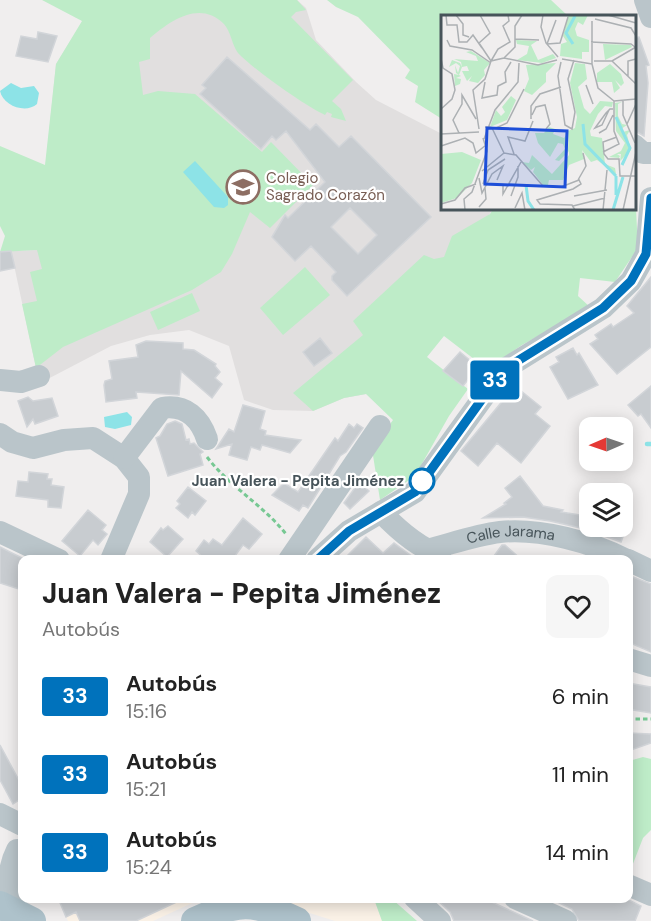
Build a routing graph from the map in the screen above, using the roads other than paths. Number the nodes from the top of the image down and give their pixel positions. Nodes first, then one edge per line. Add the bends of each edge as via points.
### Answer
1 (645, 0) edge
2 (651, 17) edge
3 (636, 147) edge
4 (651, 153) edge
5 (651, 198) edge
6 (39, 376) dead end
7 (0, 380) edge
8 (380, 426) dead end
9 (0, 434) edge
10 (207, 439) road end
11 (124, 458) junction
12 (381, 512) junction
13 (0, 532) edge
14 (290, 550) edge
15 (427, 550) junction
16 (48, 555) edge
17 (114, 555) edge
18 (322, 555) edge
19 (440, 555) edge
20 (616, 555) edge
21 (633, 562) edge
22 (651, 571) edge
23 (633, 661) edge
24 (651, 666) edge
25 (0, 814) edge
26 (18, 823) edge
27 (13, 853) edge
28 (633, 887) edge
29 (651, 895) edge
30 (420, 903) edge
31 (526, 903) edge
32 (17, 914) edge
33 (196, 921) edge
34 (297, 921) edge
35 (440, 921) edge
36 (566, 921) edge

1 - 2 street
3 - 4 street via 643,153
5 - 12 street via 646,254 631,281 603,308 503,370 415,492
6 - 7 street via 21,382
8 - 14 street
9 - 11 street via 33,448 93,438
10 - 11 street via 192,412 171,406 162,408
11 - 17 street via 139,477 139,494
12 - 15 street
12 - 18 street via 349,531
13 - 16 street
15 - 19 street
15 - 20 street, Calle Jarama via 501,532 526,532 588,544
21 - 22 street, Calle Jarama
23 - 24 street
25 - 26 street
27 - 32 street via 8,875
28 - 29 street
30 - 35 street
31 - 36 street
33 - 34 main road via 226,907 246,904 266,907

